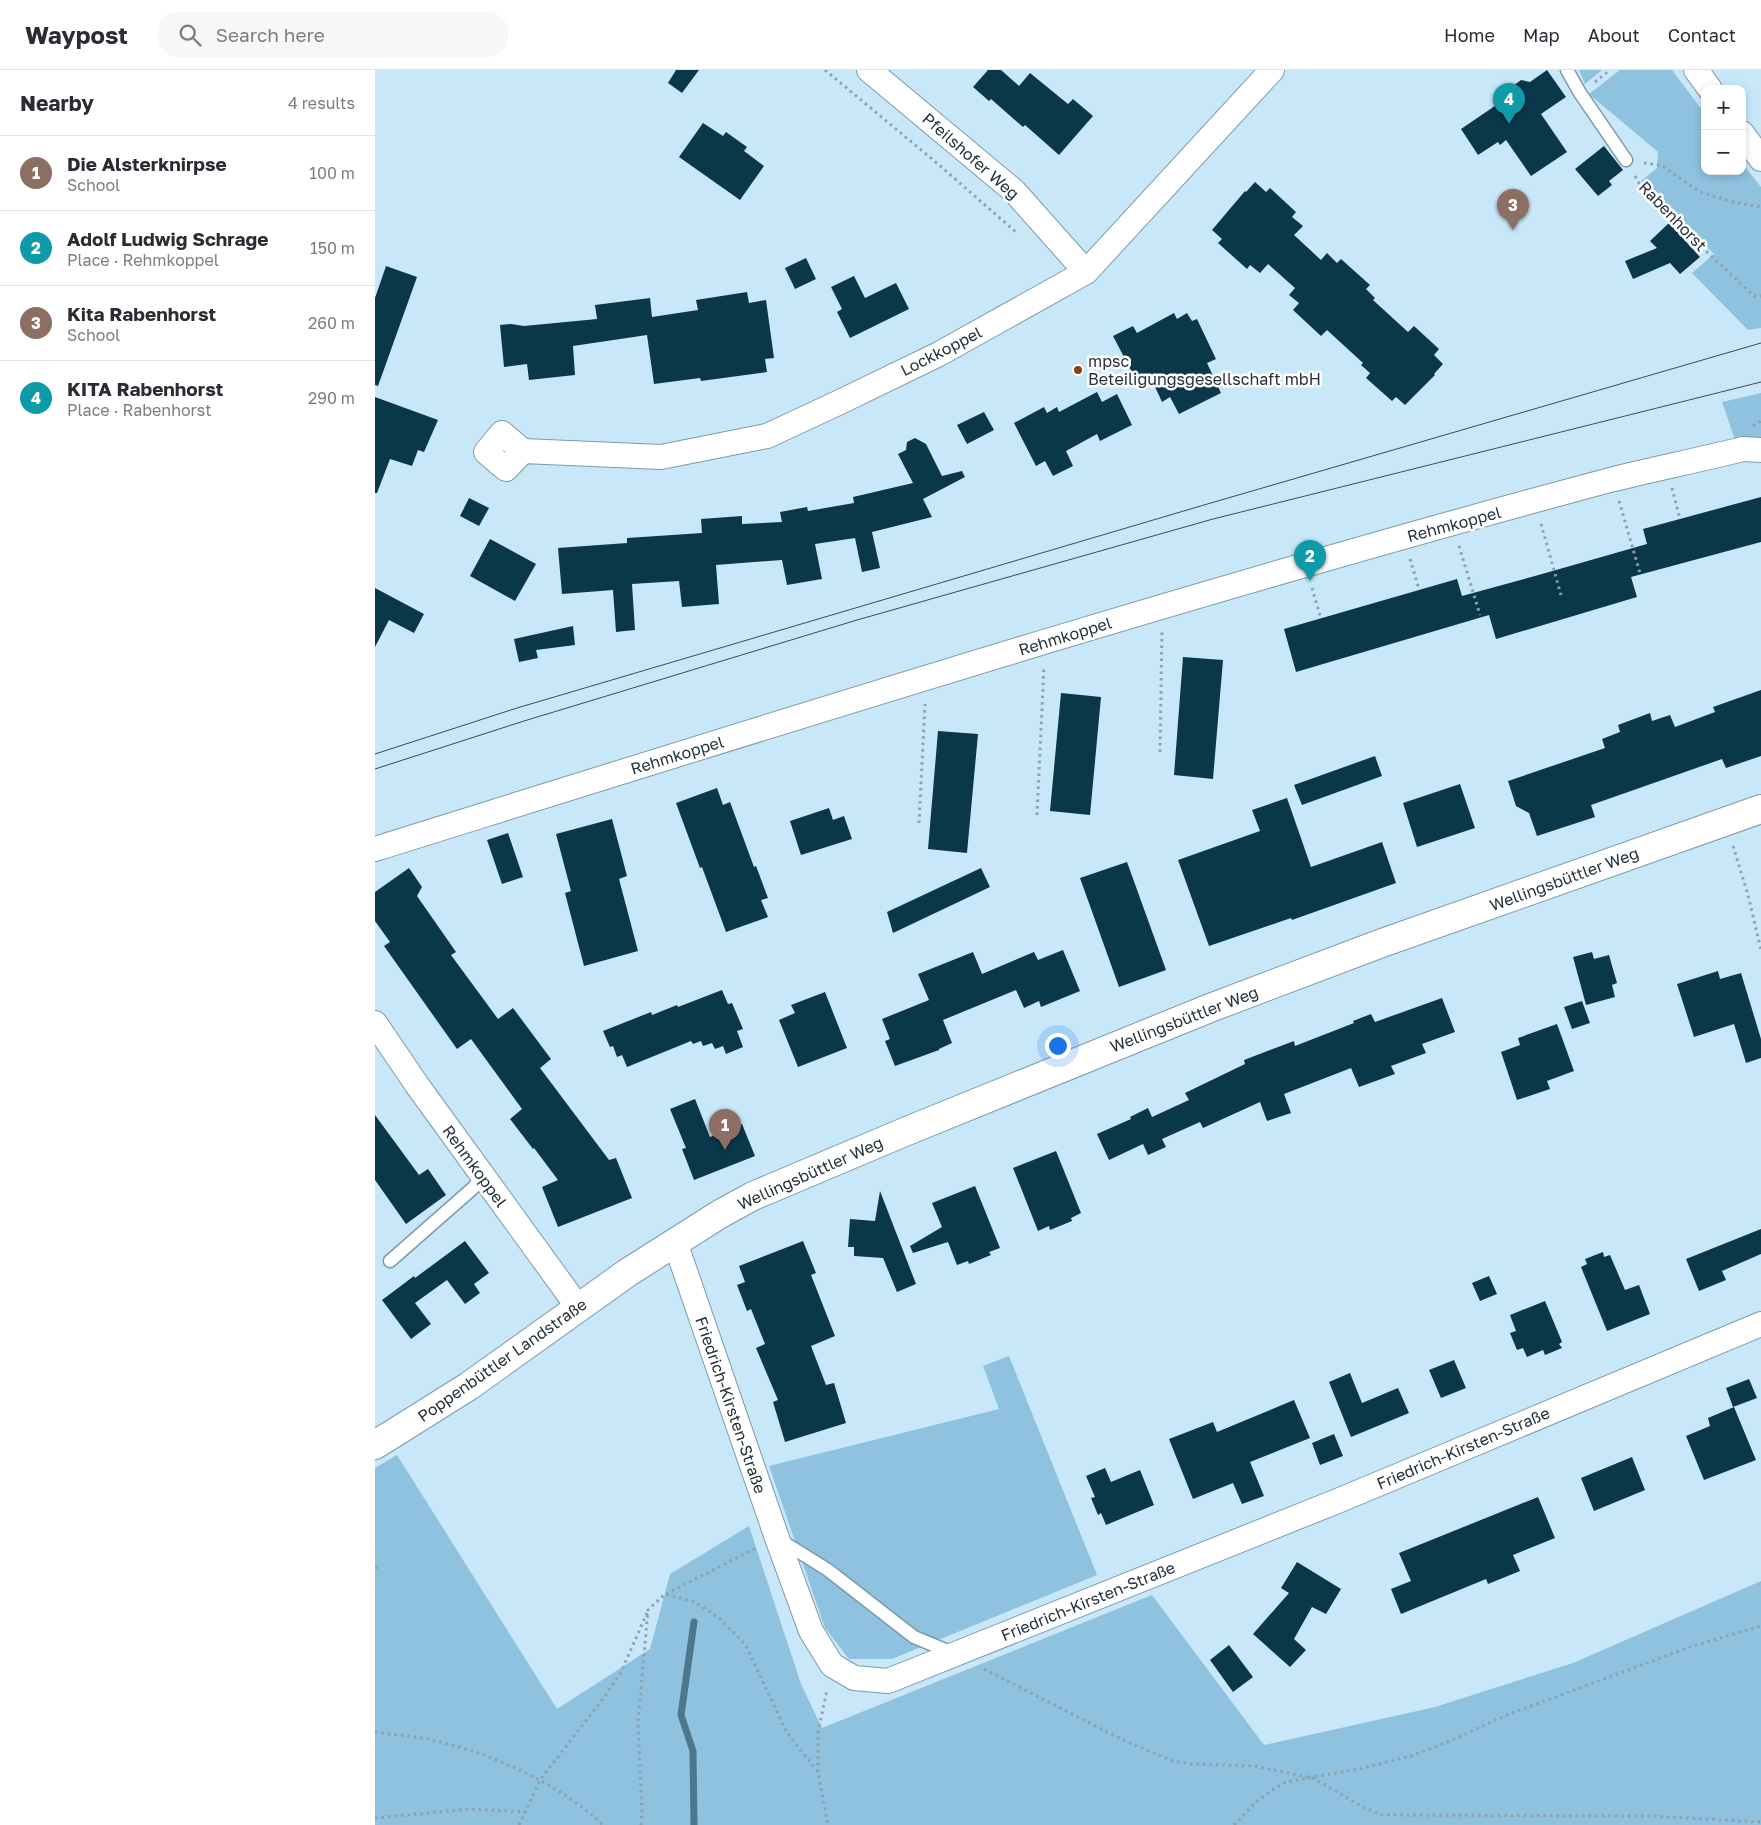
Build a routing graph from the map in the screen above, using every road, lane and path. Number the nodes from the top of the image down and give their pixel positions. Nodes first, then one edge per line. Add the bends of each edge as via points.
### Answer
1 (825, 70) edge
2 (869, 70) edge
3 (1272, 70) edge
4 (1567, 70) edge
5 (1696, 70) edge
6 (1707, 85) edge
7 (1746, 138) edge
8 (1761, 159) edge
9 (1626, 160) junction
10 (1761, 207) edge
11 (1018, 234) dead end
12 (1086, 272) junction
13 (1761, 296) edge
14 (523, 451) dead end
15 (1759, 455) edge
16 (1667, 467) junction
17 (1613, 480) junction
18 (1535, 501) junction
19 (1681, 519) dead end
20 (1452, 524) junction
21 (1404, 538) junction
22 (1306, 565) junction
23 (1640, 572) dead end
24 (1419, 590) dead end
25 (1561, 595) dead end
26 (1163, 607) junction
27 (1480, 615) dead end
28 (1321, 619) dead end
29 (1045, 642) junction
30 (926, 678) junction
31 (1160, 752) dead end
32 (1761, 809) edge
33 (1037, 815) dead end
34 (1725, 822) junction
35 (919, 823) dead end
36 (375, 849) edge
37 (1761, 950) edge
38 (375, 1023) edge
39 (483, 1177) junction
40 (675, 1242) junction
41 (390, 1261) dead end
42 (627, 1273) joint
43 (579, 1307) junction
44 (1761, 1324) edge
45 (375, 1445) edge
46 (777, 1538) junction
47 (380, 1566) dead end
48 (375, 1568) edge
49 (665, 1594) junction
50 (648, 1610) junction
51 (1761, 1626) edge
52 (955, 1654) junction
53 (832, 1665) junction
54 (375, 1732) edge
55 (819, 1772) junction
56 (1313, 1778) junction
57 (540, 1780) junction
58 (526, 1812) junction
59 (375, 1818) edge
60 (1761, 1822) edge
61 (519, 1825) edge
62 (603, 1825) edge
63 (641, 1825) edge
64 (829, 1825) edge
65 (1234, 1825) edge

1 - 11 path
2 - 12 street, Pfeilshofer Weg via 1014,190
3 - 12 street, Lockkoppel
4 - 9 lane
5 - 6 street
7 - 8 street
9 - 10 path via 1661,165 1700,192
9 - 13 path, Rabenhorst via 1639,183 1709,254 1754,296
12 - 14 street, Lockkoppel via 939,354 767,436 661,456
15 - 16 street, Rehmkoppel via 1743,449
16 - 17 street, Rehmkoppel
16 - 19 path
17 - 18 street, Rehmkoppel
17 - 23 path
18 - 20 street, Rehmkoppel
18 - 25 path
20 - 21 street, Rehmkoppel
20 - 27 path
21 - 22 street, Rehmkoppel
21 - 24 path
22 - 26 street, Rehmkoppel
22 - 28 path
26 - 29 street, Rehmkoppel
26 - 31 path
29 - 30 street, Rehmkoppel
29 - 33 path
30 - 35 path
30 - 36 street, Rehmkoppel
32 - 34 main road, Wellingsbüttler Weg
34 - 37 path
34 - 40 main road, Wellingsbüttler Weg via 1382,943 1183,1018 796,1177 737,1205
38 - 39 street, Rehmkoppel
39 - 41 lane
39 - 43 street, Rehmkoppel
40 - 42 main road, Wellingsbüttler Weg
40 - 46 street, Friedrich-Kirsten-Straße
42 - 43 main road, Poppenbüttler Landstraße
43 - 45 main road, Poppenbüttler Landstraße via 461,1391
44 - 52 street, Friedrich-Kirsten-Straße via 1340,1500
46 - 49 path
46 - 52 lane via 828,1570 914,1637
46 - 53 street, Friedrich-Kirsten-Straße via 811,1631
47 - 48 path
49 - 50 path
49 - 55 path via 695,1602 719,1618 745,1644 787,1733
50 - 57 path via 621,1672
50 - 63 path via 638,1724
51 - 56 path via 1672,1654 1507,1715 1411,1756
52 - 53 street, Friedrich-Kirsten-Straße via 888,1681 854,1678
52 - 56 path via 1125,1741 1173,1761 1255,1766
53 - 55 path via 818,1732
54 - 57 path via 432,1740 479,1754
55 - 64 path
56 - 60 path via 1382,1815 1650,1816
56 - 65 path via 1286,1782 1272,1790
57 - 58 path
57 - 62 path via 586,1809
58 - 59 path via 470,1809
58 - 61 path

